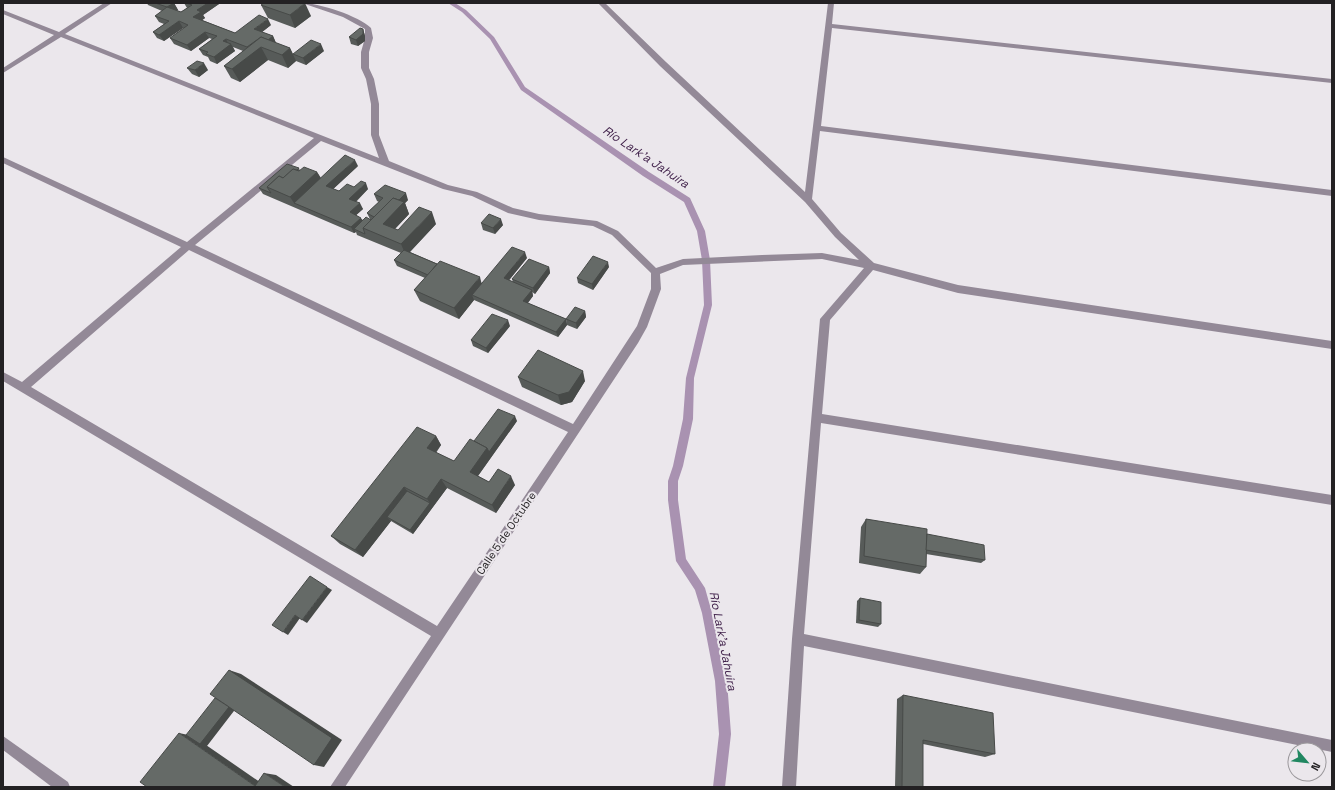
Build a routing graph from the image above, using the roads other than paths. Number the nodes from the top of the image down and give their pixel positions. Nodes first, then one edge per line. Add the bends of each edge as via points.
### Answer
1 (109, 3) edge
2 (305, 3) edge
3 (601, 3) edge
4 (831, 3) edge
5 (3, 12) edge
6 (828, 26) junction
7 (59, 34) junction
8 (3, 70) edge
9 (1332, 81) edge
10 (817, 128) junction
11 (320, 137) junction
12 (3, 160) edge
13 (385, 162) junction
14 (1332, 193) edge
15 (808, 200) junction
16 (188, 246) junction
17 (871, 266) junction
18 (655, 272) junction
19 (1332, 346) edge
20 (3, 376) edge
21 (23, 388) junction
22 (817, 418) junction
23 (575, 430) junction
24 (1332, 500) edge
25 (439, 634) junction
26 (798, 638) junction
27 (3, 742) edge
28 (1332, 746) edge
29 (63, 787) edge
30 (337, 787) edge
31 (789, 787) edge

1 - 7 street
2 - 13 street via 346,16 368,28 365,68 375,104 375,135
3 - 15 street
4 - 6 street
5 - 7 street
6 - 9 street
6 - 10 street
7 - 8 street
7 - 11 street
10 - 14 street
10 - 15 street
11 - 13 street
11 - 16 street
12 - 16 street
13 - 18 street via 446,187 474,194 511,211 539,218 594,223 614,233
15 - 17 street via 838,235
16 - 21 street
16 - 23 street
17 - 18 street via 822,256 683,262
17 - 19 street via 958,289
17 - 22 street via 825,319
18 - 23 street, Calle 5 de Octubre via 656,289 642,326 624,358
20 - 21 street
21 - 25 street
22 - 24 street
22 - 26 street
23 - 25 street, Calle 5 de Octubre
25 - 30 street, Calle 5 de Octubre
26 - 28 street
26 - 31 street
27 - 29 street

